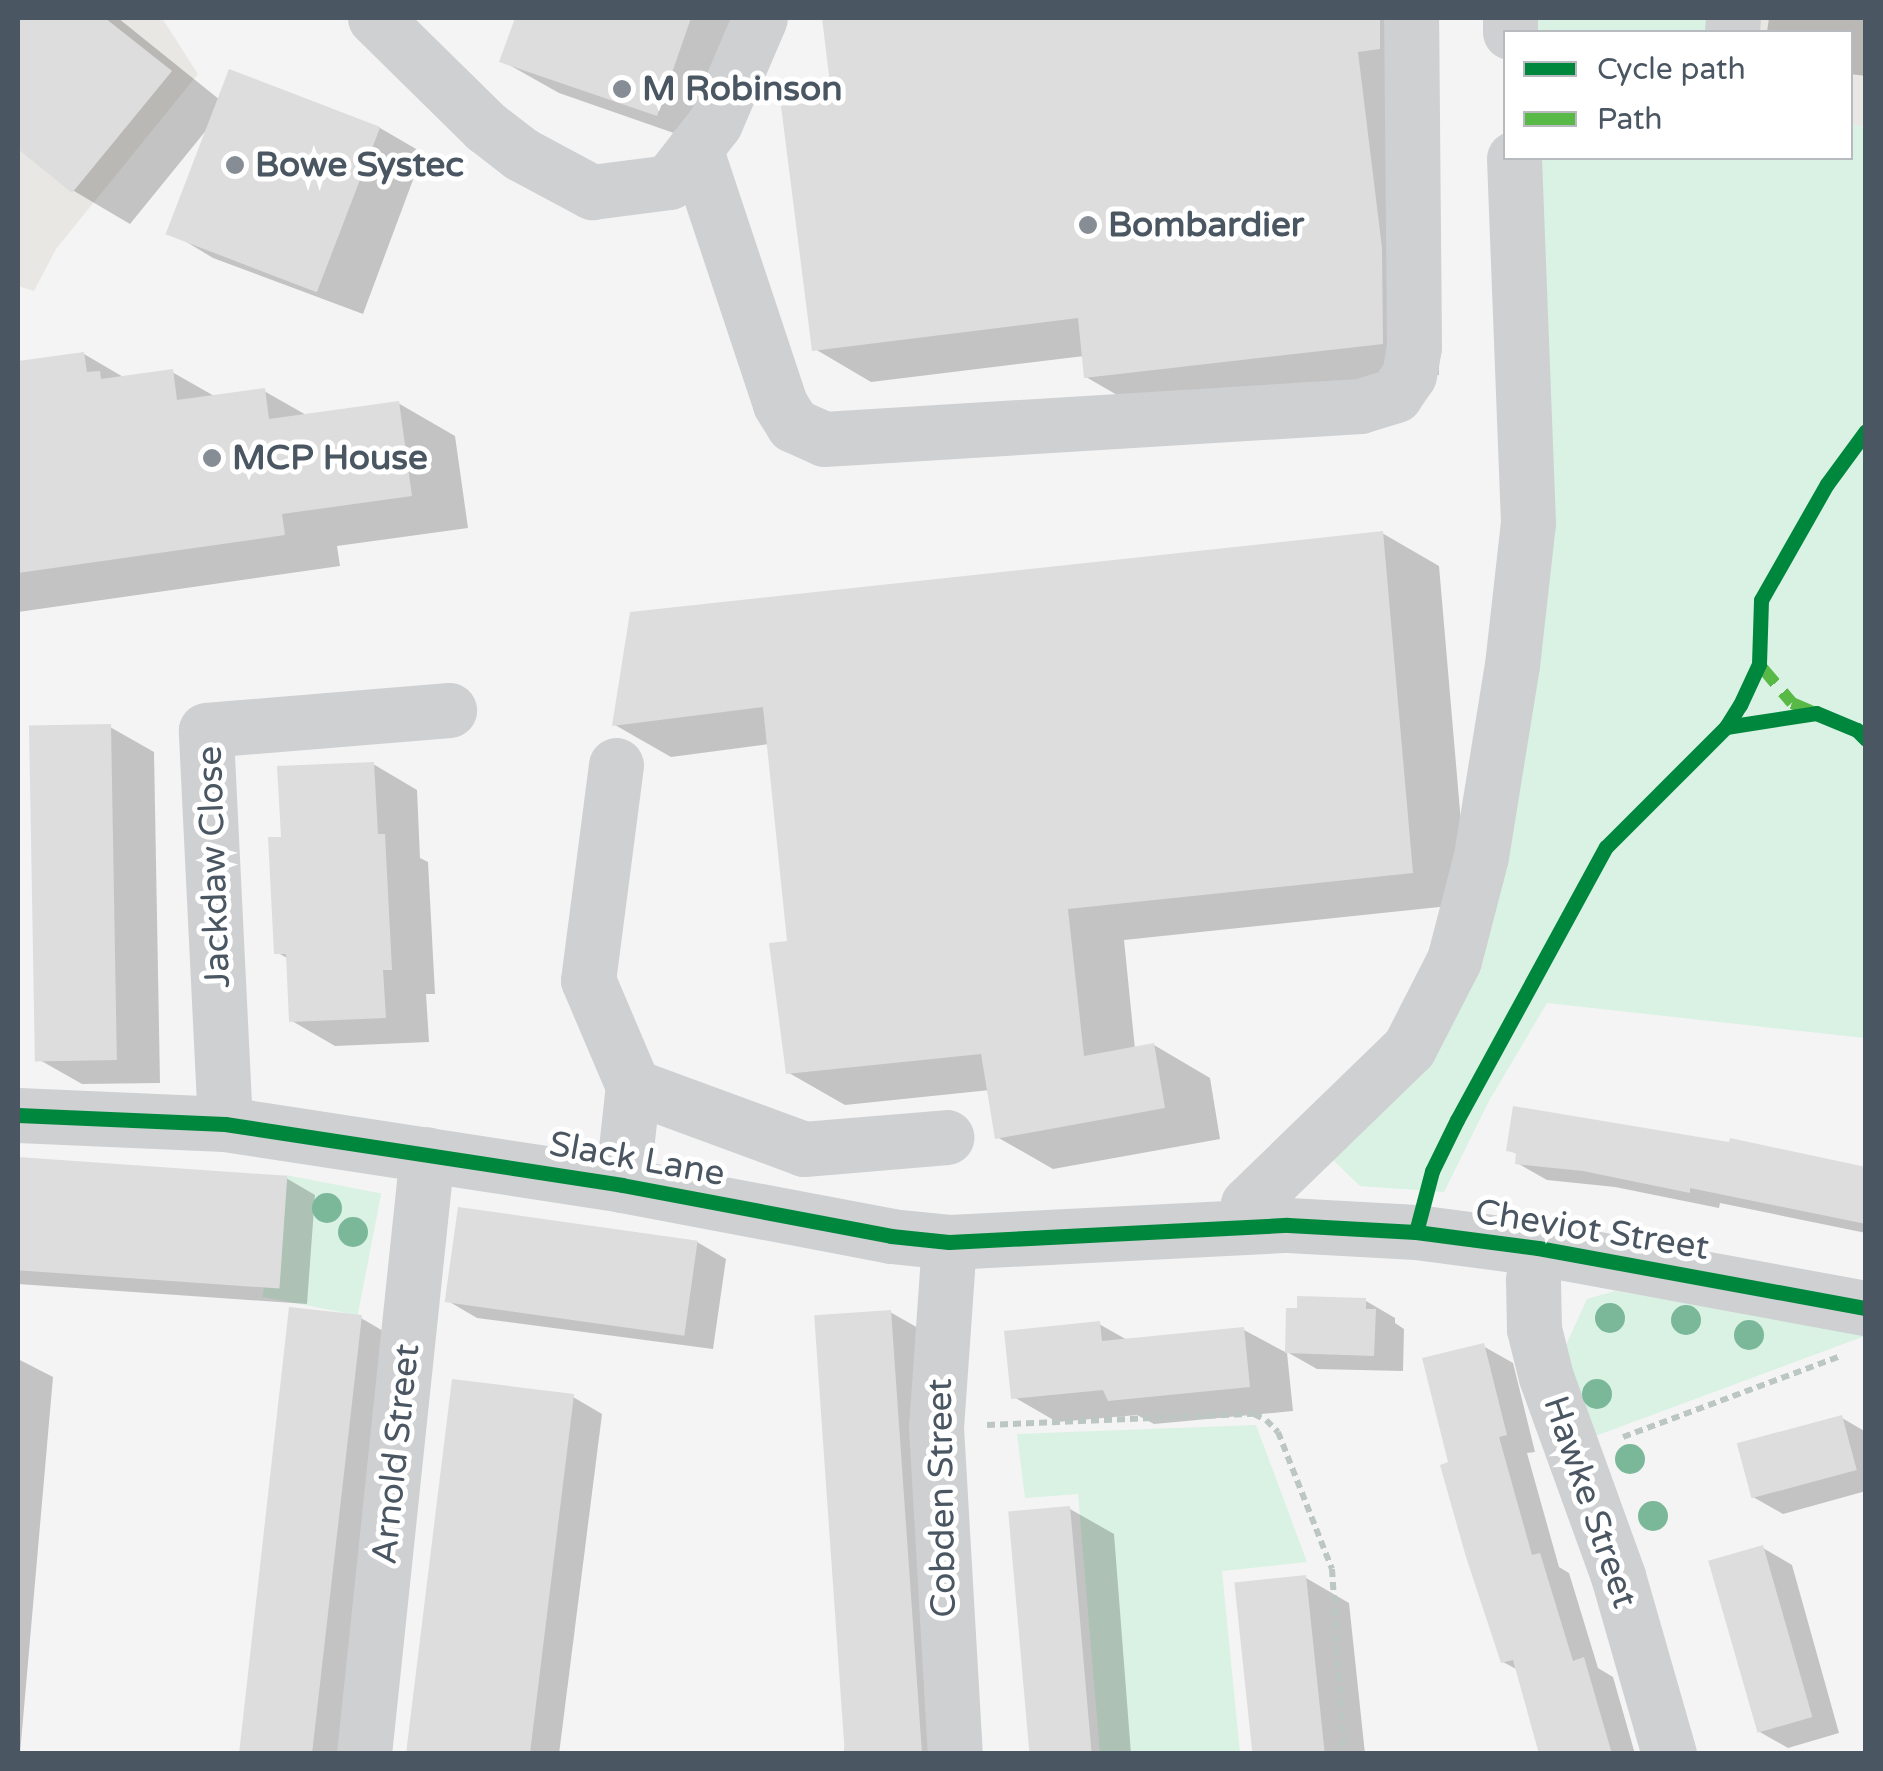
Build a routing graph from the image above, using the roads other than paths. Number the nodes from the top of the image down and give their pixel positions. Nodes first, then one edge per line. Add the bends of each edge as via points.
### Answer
1 (375, 18) edge
2 (760, 18) edge
3 (1411, 18) edge
4 (695, 148) junction
5 (1514, 160) edge
6 (448, 710) dead end
7 (616, 765) dead end
8 (633, 1086) junction
9 (18, 1115) edge
10 (225, 1124) junction
11 (946, 1137) dead end
12 (427, 1154) junction
13 (622, 1185) junction
14 (1246, 1226) junction
15 (949, 1242) junction
16 (1538, 1248) junction
17 (1856, 1331) edge
18 (364, 1754) edge
19 (955, 1754) edge
20 (1669, 1754) edge

1 - 4 street via 486,127 592,192 670,182
2 - 4 street via 715,123
3 - 4 street via 1414,348 1395,394 1360,406 824,440 792,426 780,404
5 - 14 street via 1528,524 1484,836 1454,960 1409,1048 1248,1204
6 - 10 street, Jackdaw Close via 206,730
7 - 8 street via 588,980
8 - 11 street via 804,1149
8 - 13 street
9 - 10 street, Slack Lane
10 - 12 street, Slack Lane
12 - 13 street, Slack Lane
12 - 18 street, Arnold Street
13 - 15 street, Slack Lane
14 - 15 street, Slack Lane
14 - 16 street, Cheviot Street via 1400,1231
15 - 19 street, Cobden Street via 936,1427
16 - 17 street, Cheviot Street
16 - 20 street, Hawke Street via 1534,1329 1618,1576

